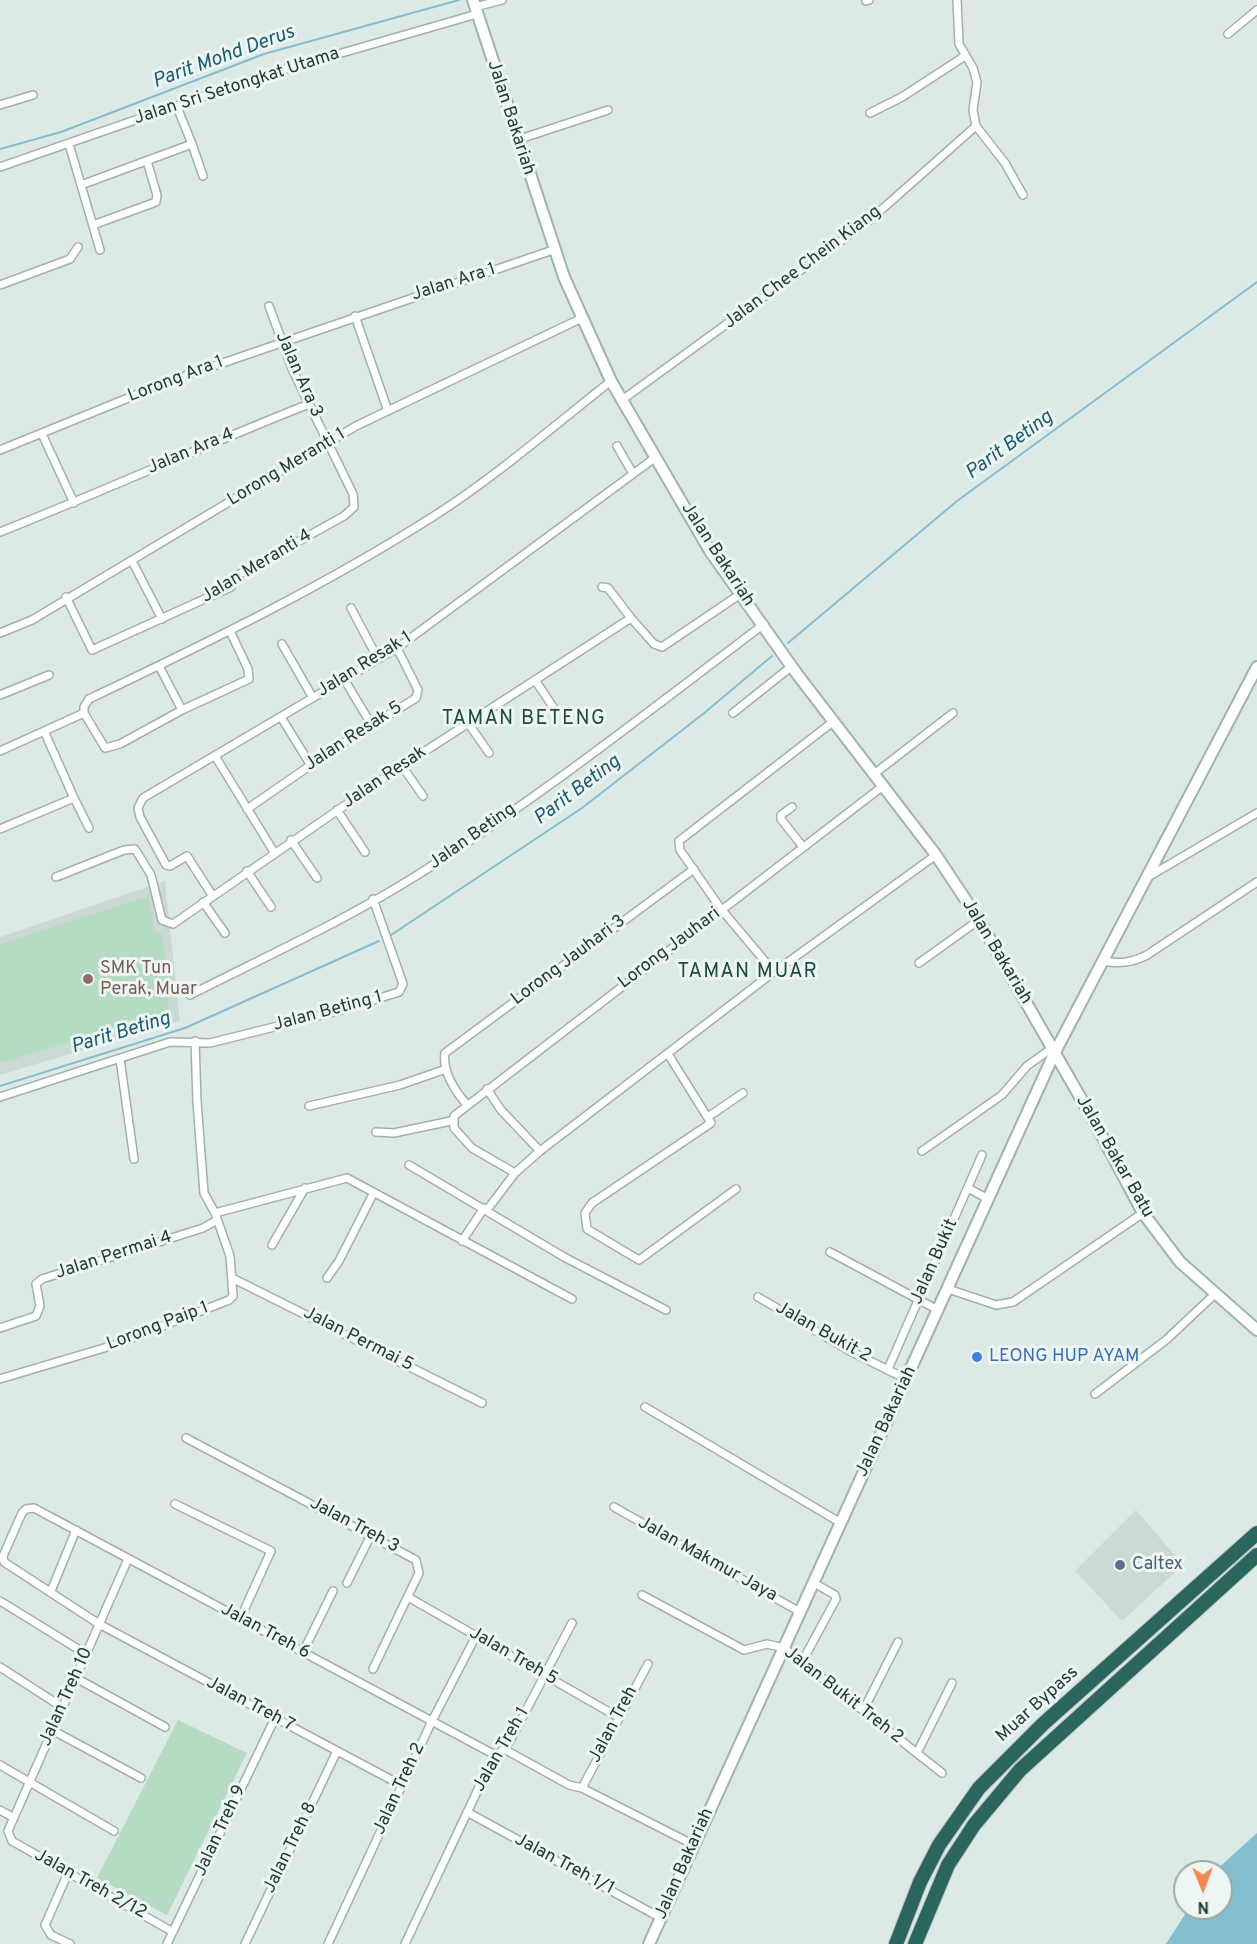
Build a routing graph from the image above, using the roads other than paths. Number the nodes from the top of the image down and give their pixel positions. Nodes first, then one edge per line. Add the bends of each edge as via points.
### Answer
1 (502, 0) edge
2 (957, 0) edge
3 (475, 7) edge
4 (1257, 10) edge
5 (1228, 34) dead end
6 (965, 56) junction
7 (33, 95) dead end
8 (0, 105) edge
9 (177, 106) junction
10 (608, 110) dead end
11 (870, 113) dead end
12 (976, 126) junction
13 (517, 140) junction
14 (69, 144) junction
15 (192, 144) junction
16 (147, 161) junction
17 (0, 167) edge
18 (203, 176) dead end
19 (81, 185) junction
20 (1023, 195) dead end
21 (93, 225) junction
22 (78, 247) dead end
23 (100, 250) dead end
24 (553, 250) junction
25 (0, 285) edge
26 (269, 306) dead end
27 (355, 316) junction
28 (582, 318) junction
29 (282, 342) junction
30 (611, 381) junction
31 (622, 400) junction
32 (309, 404) junction
33 (388, 411) junction
34 (42, 434) junction
35 (329, 442) junction
36 (617, 446) dead end
37 (0, 450) edge
38 (656, 457) junction
39 (632, 472) junction
40 (74, 503) junction
41 (0, 532) edge
42 (132, 561) junction
43 (602, 587) dead end
44 (739, 595) junction
45 (66, 597) junction
46 (351, 608) dead end
47 (631, 618) junction
48 (162, 619) junction
49 (764, 624) junction
50 (230, 631) junction
51 (0, 633) edge
52 (282, 644) dead end
53 (397, 648) junction
54 (378, 659) junction
55 (159, 666) junction
56 (792, 666) junction
57 (1257, 667) edge
58 (49, 675) dead end
59 (344, 679) junction
60 (535, 680) junction
61 (0, 695) edge
62 (314, 698) junction
63 (182, 710) junction
64 (555, 710) dead end
65 (84, 713) junction
66 (733, 713) dead end
67 (953, 713) dead end
68 (281, 717) junction
69 (834, 721) junction
70 (468, 723) junction
71 (371, 724) junction
72 (44, 730) junction
73 (0, 751) edge
74 (489, 753) dead end
75 (215, 756) junction
76 (310, 764) junction
77 (402, 766) junction
78 (874, 774) junction
79 (883, 786) junction
80 (423, 796) dead end
81 (74, 798) junction
82 (792, 807) dead end
83 (248, 809) junction
84 (337, 810) junction
85 (1257, 813) edge
86 (89, 828) dead end
87 (0, 829) edge
88 (291, 840) junction
89 (803, 847) junction
90 (274, 852) junction
91 (365, 852) dead end
92 (936, 855) junction
93 (694, 869) junction
94 (247, 871) junction
95 (56, 877) dead end
96 (316, 878) dead end
97 (1146, 878) junction
98 (1257, 882) edge
99 (212, 895) junction
100 (373, 899) junction
101 (203, 902) junction
102 (271, 907) dead end
103 (721, 909) junction
104 (979, 920) junction
105 (225, 933) dead end
106 (1102, 961) junction
107 (919, 963) dead end
108 (774, 972) junction
109 (190, 995) dead end
110 (195, 1041) junction
111 (1053, 1051) junction
112 (668, 1054) junction
113 (120, 1059) junction
114 (447, 1069) junction
115 (487, 1089) junction
116 (743, 1094) dead end
117 (0, 1097) edge
118 (467, 1105) junction
119 (309, 1106) dead end
120 (710, 1120) junction
121 (452, 1121) junction
122 (376, 1132) dead end
123 (540, 1151) junction
124 (922, 1151) dead end
125 (982, 1155) dead end
126 (134, 1159) dead end
127 (409, 1165) dead end
128 (515, 1173) junction
129 (305, 1188) junction
130 (968, 1188) junction
131 (736, 1189) dead end
132 (373, 1194) junction
133 (988, 1199) junction
134 (486, 1209) junction
135 (1143, 1213) junction
136 (216, 1216) junction
137 (462, 1241) junction
138 (272, 1245) dead end
139 (830, 1252) dead end
140 (232, 1278) junction
141 (327, 1278) dead end
142 (948, 1288) junction
143 (1215, 1294) junction
144 (758, 1297) dead end
145 (919, 1298) junction
146 (572, 1299) dead end
147 (666, 1310) dead end
148 (938, 1310) junction
149 (4, 1326) edge
150 (1257, 1330) edge
151 (888, 1369) junction
152 (906, 1378) junction
153 (0, 1379) edge
154 (1095, 1394) dead end
155 (482, 1403) dead end
156 (645, 1407) dead end
157 (186, 1438) dead end
158 (175, 1504) dead end
159 (614, 1508) dead end
160 (841, 1523) junction
161 (76, 1530) junction
162 (1257, 1533) edge
163 (371, 1535) junction
164 (1257, 1555) edge
165 (128, 1558) junction
166 (4, 1562) joint
167 (814, 1582) junction
168 (347, 1583) dead end
169 (51, 1591) junction
170 (333, 1591) dead end
171 (642, 1595) dead end
172 (408, 1597) junction
173 (0, 1601) edge
174 (800, 1612) junction
175 (240, 1619) junction
176 (572, 1623) dead end
177 (99, 1624) junction
178 (476, 1636) junction
179 (898, 1642) dead end
180 (784, 1647) junction
181 (303, 1652) junction
182 (86, 1654) junction
183 (802, 1662) junction
184 (648, 1664) dead end
185 (0, 1667) edge
186 (373, 1669) dead end
187 (545, 1675) junction
188 (76, 1678) junction
189 (952, 1683) dead end
190 (62, 1707) junction
191 (863, 1711) junction
192 (618, 1716) junction
193 (275, 1718) junction
194 (432, 1721) junction
195 (165, 1727) dead end
196 (52, 1730) junction
197 (504, 1749) junction
198 (337, 1751) junction
199 (917, 1753) junction
200 (497, 1756) junction
201 (0, 1765) edge
202 (942, 1773) dead end
203 (141, 1778) dead end
204 (29, 1784) junction
205 (401, 1785) junction
206 (582, 1788) junction
207 (0, 1810) edge
208 (467, 1812) junction
209 (14, 1818) junction
210 (114, 1831) dead end
211 (8, 1836) joint
212 (694, 1845) junction
213 (68, 1872) junction
214 (661, 1918) junction
215 (173, 1932) junction
216 (70, 1944) edge
217 (167, 1944) edge
218 (245, 1944) edge
219 (328, 1944) edge
220 (406, 1944) edge
221 (649, 1944) edge
222 (896, 1944) edge
223 (915, 1944) edge

1 - 3 street, Jalan Sri Setongkat Utama
2 - 6 street via 957,38
3 - 9 street, Jalan Sri Setongkat Utama
3 - 13 main road, Jalan Bakariah
4 - 5 street
6 - 11 street via 902,98
6 - 12 street via 977,82 973,110
7 - 8 street
9 - 14 street, Jalan Sri Setongkat Utama
9 - 15 street
10 - 13 street
12 - 20 street via 1005,163
12 - 31 street, Jalan Chee Chein Kiang via 871,219
13 - 24 main road, Jalan Bakariah
14 - 17 street, Jalan Sri Setongkat Utama
14 - 19 street
15 - 16 street
15 - 18 street
16 - 19 street
16 - 21 street via 156,202
19 - 21 street
21 - 23 street
22 - 25 street via 70,259
24 - 27 street, Jalan Ara 1
24 - 28 main road, Jalan Bakariah
26 - 29 street, Jalan Ara 3
27 - 29 street, Lorong Ara 1
27 - 33 street
28 - 30 main road, Jalan Bakariah
28 - 33 street, Lorong Meranti 1
29 - 32 street, Jalan Ara 3
29 - 34 street, Lorong Ara 1 via 170,381
30 - 31 main road, Jalan Bakariah
30 - 50 street via 436,515 341,573
31 - 38 main road, Jalan Bakariah
32 - 35 street, Jalan Ara 3
32 - 40 street, Jalan Ara 4
33 - 35 street, Lorong Meranti 1
34 - 37 street, Lorong Ara 1
34 - 40 street
35 - 42 street, Lorong Meranti 1
35 - 48 street, Jalan Meranti 4 via 353,494 351,512 236,576 231,587
36 - 39 street
38 - 39 street, Jalan Resak 1
38 - 44 main road, Jalan Bakariah
39 - 53 street, Jalan Resak 1
40 - 41 street, Jalan Ara 4
42 - 45 street, Lorong Meranti 1
42 - 48 street
43 - 47 street via 608,588
44 - 47 street via 662,647 654,644
44 - 49 main road, Jalan Bakariah
45 - 48 street, Jalan Meranti 4 via 92,650
45 - 51 street, Lorong Meranti 1 via 32,620
46 - 54 street
47 - 60 street, Jalan Resak
49 - 56 main road, Jalan Bakariah
49 - 100 street, Jalan Beting via 484,830
50 - 55 street
50 - 63 street via 249,679
52 - 62 street
53 - 54 street, Jalan Resak 1
53 - 71 street, Jalan Resak 5 via 418,695
54 - 59 street, Jalan Resak 1
55 - 63 street
55 - 65 street via 89,699
56 - 66 street
56 - 69 main road, Jalan Bakariah
57 - 97 main road
58 - 61 street
59 - 62 street, Jalan Resak 1
59 - 71 street
60 - 64 street
60 - 70 street, Jalan Resak
62 - 68 street, Jalan Resak 1
63 - 65 street via 110,749 105,748
65 - 72 street
67 - 78 street
68 - 75 street, Jalan Resak 1
68 - 76 street
69 - 78 main road, Jalan Bakariah
69 - 93 street via 680,838 678,846
70 - 74 street
70 - 77 street, Jalan Resak
71 - 76 street, Jalan Resak 5
72 - 73 street
72 - 81 street
75 - 83 street
75 - 99 street, Jalan Resak 1 via 143,798 138,808 166,865 187,856
76 - 83 street, Jalan Resak 5
77 - 80 street
77 - 84 street, Jalan Resak
78 - 79 main road, Jalan Bakariah
79 - 89 street, Lorong Jauhari
79 - 92 main road, Jalan Bakariah
81 - 86 street
81 - 87 street
82 - 89 street via 781,819
83 - 90 street
84 - 88 street, Jalan Resak
84 - 91 street
85 - 97 street
88 - 90 street, Jalan Resak
88 - 96 street
89 - 103 street, Lorong Jauhari
90 - 94 street, Jalan Resak
92 - 104 main road, Jalan Bakariah
92 - 108 street
93 - 103 street
93 - 114 street, Lorong Jauhari 3 via 445,1053
94 - 99 street, Jalan Resak
94 - 102 street
95 - 101 street, Jalan Resak via 135,849 151,874 166,923 173,924
97 - 106 main road
98 - 106 street via 1134,962
99 - 101 street, Jalan Resak
100 - 109 street, Jalan Beting
100 - 110 street, Jalan Beting 1 via 403,984 401,990 338,1011 210,1043
101 - 105 street
103 - 108 street
103 - 115 street, Lorong Jauhari
104 - 107 street
104 - 111 main road, Jalan Bakariah
106 - 111 main road
108 - 112 street
110 - 113 street via 170,1042
110 - 136 street, Lorong Paip 1 via 203,1182 207,1202
111 - 124 street via 1027,1066 1002,1095
111 - 133 main road, Jalan Bakariah
111 - 135 main road, Jalan Bakar Batu
112 - 120 street
112 - 123 street
113 - 117 street
113 - 126 street
114 - 118 street via 456,1093
114 - 119 street
115 - 118 street, Lorong Jauhari
115 - 123 street via 501,1110
116 - 120 street
118 - 121 street, Lorong Jauhari
120 - 131 street via 587,1208 587,1229 639,1260
121 - 122 street via 394,1133
121 - 128 street via 472,1148
123 - 128 street
125 - 130 street, Jalan Bukit
127 - 134 street
128 - 134 street
129 - 132 street via 347,1178
129 - 136 street
129 - 138 street
130 - 133 street
130 - 145 street, Jalan Bukit
132 - 137 street
132 - 141 street
133 - 142 main road, Jalan Bakariah
134 - 137 street
134 - 147 street via 564,1257
135 - 142 street via 1013,1302 996,1305
135 - 143 main road, Jalan Bakar Batu via 1180,1262
136 - 140 street, Lorong Paip 1 via 230,1256
136 - 149 street, Jalan Permai 4 via 203,1228 42,1280 36,1284 40,1306 36,1316
137 - 146 street
139 - 145 street
140 - 153 street, Lorong Paip 1 via 233,1296 228,1300 114,1345
140 - 155 street, Jalan Permai 5
142 - 148 main road, Jalan Bakariah
143 - 150 main road, Jalan Bakar Batu
143 - 154 street via 1166,1340
144 - 151 street, Jalan Bukit 2
145 - 148 street
145 - 151 street, Jalan Bukit
148 - 152 main road, Jalan Bakariah
151 - 152 street, Jalan Bukit 2
152 - 160 main road, Jalan Bakariah
156 - 160 street
157 - 163 street, Jalan Treh 3
158 - 175 street via 271,1551
159 - 174 street, Jalan Makmur Jaya
160 - 167 main road, Jalan Bakariah
161 - 165 street, Jalan Treh 6
161 - 166 street, Jalan Treh 6 via 34,1508 26,1509 3,1556
161 - 169 street
162 - 222 highway, Muar Bypass via 1043,1724 979,1788 939,1845
163 - 168 street
163 - 172 street, Jalan Treh 3 via 416,1560 419,1574
164 - 223 highway, Muar Bypass via 1020,1770 974,1825 948,1865
165 - 175 street, Jalan Treh 6
165 - 177 street, Jalan Treh 10
166 - 169 street, Jalan Treh 7
167 - 174 main road, Jalan Bakariah
167 - 183 street via 836,1599
169 - 177 street, Jalan Treh 7
170 - 181 street
171 - 180 street, Jalan Bukit Treh 2 via 744,1650 767,1644
172 - 178 street, Jalan Treh 5
172 - 186 street, Jalan Treh 3
173 - 182 street
174 - 180 main road, Jalan Bakariah
175 - 181 street, Jalan Treh 6
176 - 187 street, Jalan Treh 1
177 - 182 street, Jalan Treh 10
177 - 193 street, Jalan Treh 7
178 - 187 street, Jalan Treh 5
178 - 194 street, Jalan Treh 2
179 - 191 street
180 - 183 street, Jalan Bukit Treh 2
180 - 212 main road, Jalan Bakariah
181 - 194 street, Jalan Treh 6
182 - 188 street, Jalan Treh 10
183 - 191 street, Jalan Bukit Treh 2
184 - 192 street, Jalan Treh
185 - 190 street
187 - 192 street, Jalan Treh 5
187 - 197 street, Jalan Treh 1
188 - 190 street, Jalan Treh 10
188 - 195 street
189 - 199 street
190 - 196 street, Jalan Treh 10
191 - 199 street, Jalan Bukit Treh 2
192 - 206 street, Jalan Treh
193 - 198 street, Jalan Treh 7
193 - 215 street, Jalan Treh 9
194 - 200 street, Jalan Treh 6
194 - 205 street, Jalan Treh 2
196 - 203 street
196 - 204 street, Jalan Treh 10
197 - 200 street, Jalan Treh 1
197 - 206 street via 569,1785
198 - 205 street, Jalan Treh 7
198 - 218 street, Jalan Treh 8
199 - 202 street, Jalan Bukit Treh 2
200 - 208 street, Jalan Treh 1
201 - 204 street
204 - 209 street, Jalan Treh 10
204 - 210 street
205 - 219 street, Jalan Treh 2
206 - 212 street
207 - 209 street
208 - 214 street, Jalan Treh 1/1
208 - 220 street, Jalan Treh 1
209 - 211 street, Jalan Treh 10
211 - 213 street, Jalan Treh 2/12
212 - 214 main road, Jalan Bakariah
213 - 215 street, Jalan Treh 2/12
213 - 216 street via 45,1925 51,1935
214 - 221 main road, Jalan Bakariah
215 - 217 street, Jalan Treh 9

